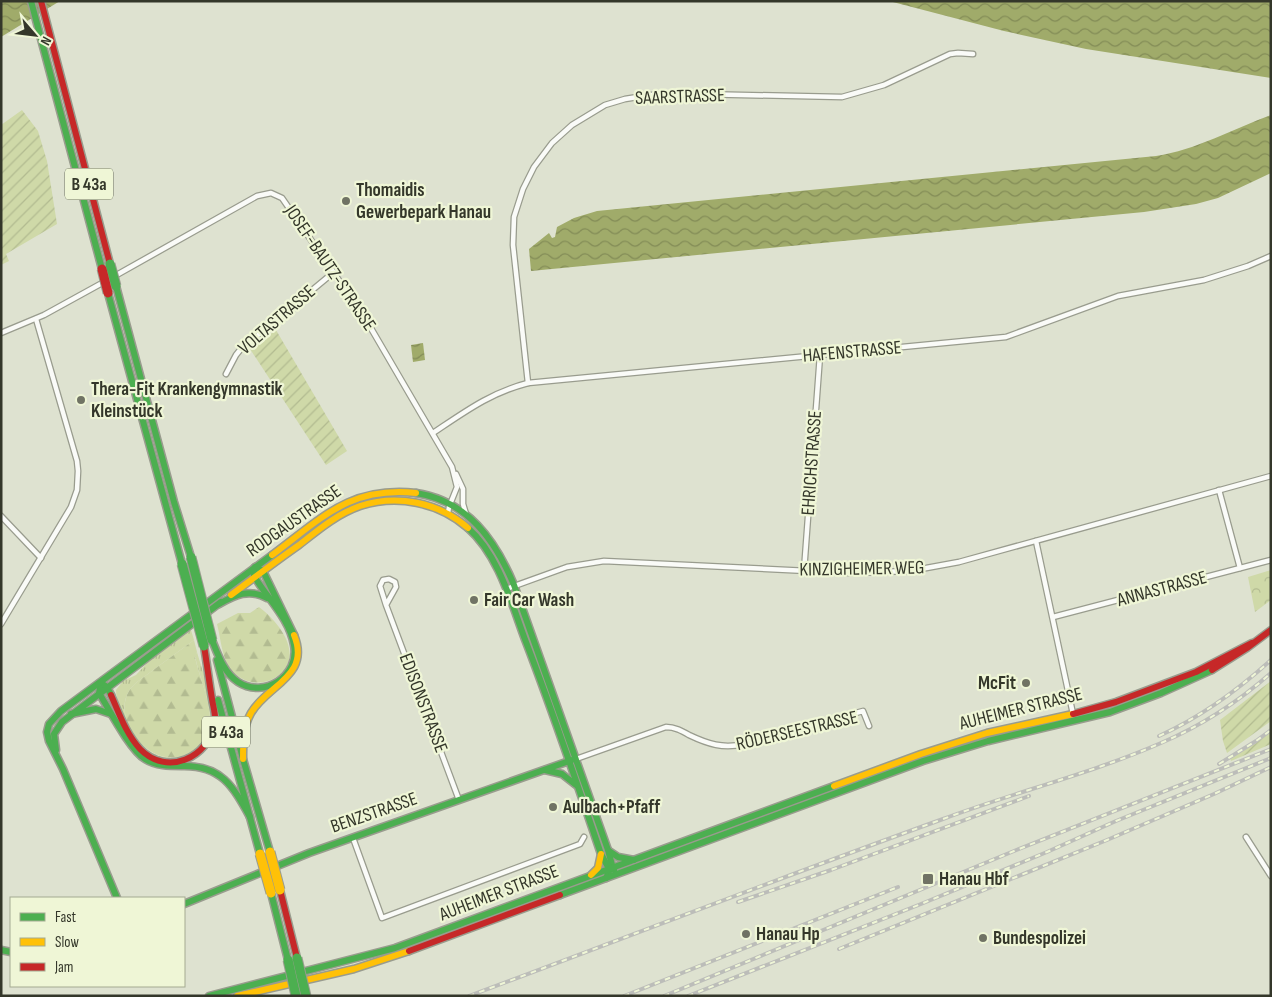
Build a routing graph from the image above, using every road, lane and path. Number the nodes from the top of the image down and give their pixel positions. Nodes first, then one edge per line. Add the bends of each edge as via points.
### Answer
1 (31, 1) edge
2 (41, 1) edge
3 (973, 54) dead end
4 (1271, 256) edge
5 (334, 272) junction
6 (36, 319) junction
7 (1, 332) edge
8 (820, 355) junction
9 (226, 374) dead end
10 (528, 383) junction
11 (433, 433) junction
12 (453, 469) junction
13 (1271, 476) edge
14 (1219, 490) junction
15 (455, 507) junction
16 (1, 516) edge
17 (1036, 541) junction
18 (41, 558) junction
19 (1271, 560) edge
20 (1240, 568) junction
21 (259, 569) junction
22 (804, 571) junction
23 (255, 577) junction
24 (510, 587) junction
25 (270, 600) junction
26 (219, 604) junction
27 (386, 605) junction
28 (1053, 617) junction
29 (1, 624) edge
30 (1271, 630) edge
31 (212, 640) junction
32 (1253, 642) junction
33 (204, 646) junction
34 (104, 685) junction
35 (99, 693) junction
36 (71, 714) junction
37 (1073, 714) junction
38 (116, 720) junction
39 (869, 726) dead end
40 (243, 759) junction
41 (59, 760) junction
42 (573, 760) junction
43 (545, 770) junction
44 (578, 788) junction
45 (460, 800) junction
46 (796, 805) junction
47 (250, 817) junction
48 (584, 837) dead end
49 (1246, 837) dead end
50 (353, 838) junction
51 (605, 852) junction
52 (635, 860) junction
53 (612, 869) junction
54 (623, 872) junction
55 (1271, 876) edge
56 (590, 877) junction
57 (606, 878) junction
58 (275, 891) junction
59 (117, 897) edge
60 (185, 904) edge
61 (209, 996) edge
62 (237, 996) edge
63 (296, 996) edge
64 (306, 996) edge

1 - 33 main road, B 43a, bridge
2 - 31 main road, B 43a, bridge
3 - 10 street, SAARSTRASSE via 950,54 884,85 842,97 650,95 605,105 572,124 534,167 514,217 513,245
4 - 8 street, HAFENSTRASSE via 1204,280 1118,296 1006,337
5 - 6 street, JOSEF-BAUTZ-STRASSE via 285,201 268,193 257,196
5 - 9 street, VOLTASTRASSE via 240,350
5 - 11 street, JOSEF-BAUTZ-STRASSE
6 - 7 street, JOSEF-BAUTZ-STRASSE
6 - 18 street via 78,471 77,490 71,507
8 - 10 street, HAFENSTRASSE
8 - 22 street, EHRICHSTRASSE
10 - 11 street, HAFENSTRASSE via 494,394
11 - 12 street, JOSEF-BAUTZ-STRASSE
12 - 15 street, JOSEF-BAUTZ-STRASSE via 457,487
12 - 15 street via 463,489
13 - 14 street, KINZIGHEIMER WEG
14 - 17 street, KINZIGHEIMER WEG
14 - 20 street
15 - 21 main road, RODGAUSTRASSE via 423,493 399,490 361,496 338,506
15 - 24 main road, RODGAUSTRASSE
15 - 24 main road, RODGAUSTRASSE via 482,529 493,544
16 - 18 street
17 - 22 street, KINZIGHEIMER WEG via 925,569 864,573
17 - 28 street
18 - 29 street
19 - 20 street, ANNASTRASSE
20 - 28 street, ANNASTRASSE
21 - 23 main road
21 - 34 main road, RODGAUSTRASSE
21 - 40 main road via 294,636 298,654 290,675 261,699 250,714 245,727
22 - 24 street, KINZIGHEIMER WEG via 604,561 567,567
23 - 25 main road
23 - 26 main road, RODGAUSTRASSE
24 - 42 main road, RODGAUSTRASSE
25 - 26 main road via 257,592 246,592
25 - 31 main road via 282,616 295,647 292,667 278,682 258,689 240,683 222,664
26 - 34 main road, RODGAUSTRASSE
27 - 27 street, EDISONSTRASSE via 396,587 395,582 389,579 383,580 380,586
27 - 45 street, EDISONSTRASSE
28 - 37 street
30 - 32 main road
31 - 40 main road, B 43a
32 - 37 main road, AUHEIMER STRASSE via 1184,678
32 - 46 main road, AUHEIMER STRASSE via 1212,670 1137,703 959,749
33 - 34 main road via 214,728 202,749 186,760 161,761 140,750 130,738
33 - 47 main road, B 43a
34 - 35 main road, RODGAUSTRASSE
34 - 41 main road, RODGAUSTRASSE via 61,711 51,722 47,732
35 - 36 main road, RODGAUSTRASSE
35 - 38 main road
36 - 38 main road via 98,708
36 - 41 main road, RODGAUSTRASSE via 54,734
37 - 46 main road, AUHEIMER STRASSE via 951,743
38 - 47 main road via 133,748 148,761 168,766 200,766 224,777
39 - 42 street, RÖDERSEESTRASSE via 863,711 728,747 666,727
40 - 58 main road, B 43a, bridge via 270,852
41 - 59 main road, RODGAUSTRASSE
42 - 43 main road, BENZSTRASSE
42 - 44 main road, RODGAUSTRASSE
42 - 51 main road, RODGAUSTRASSE
43 - 44 main road via 562,774
43 - 45 main road, BENZSTRASSE
44 - 51 main road, RODGAUSTRASSE
45 - 50 main road, BENZSTRASSE
46 - 52 main road, AUHEIMER STRASSE
46 - 54 main road, AUHEIMER STRASSE
47 - 58 main road, B 43a, bridge
48 - 50 street via 580,844 382,918
49 - 55 street
50 - 60 main road, BENZSTRASSE
51 - 52 main road
51 - 53 main road, RODGAUSTRASSE
51 - 56 main road
52 - 53 main road, AUHEIMER STRASSE
53 - 54 main road
53 - 56 main road, AUHEIMER STRASSE
53 - 57 main road
54 - 57 main road, AUHEIMER STRASSE
56 - 61 main road, AUHEIMER STRASSE via 395,948
57 - 62 main road, AUHEIMER STRASSE via 374,963
58 - 63 main road, B 43a, bridge
58 - 64 main road, B 43a, bridge via 298,958

